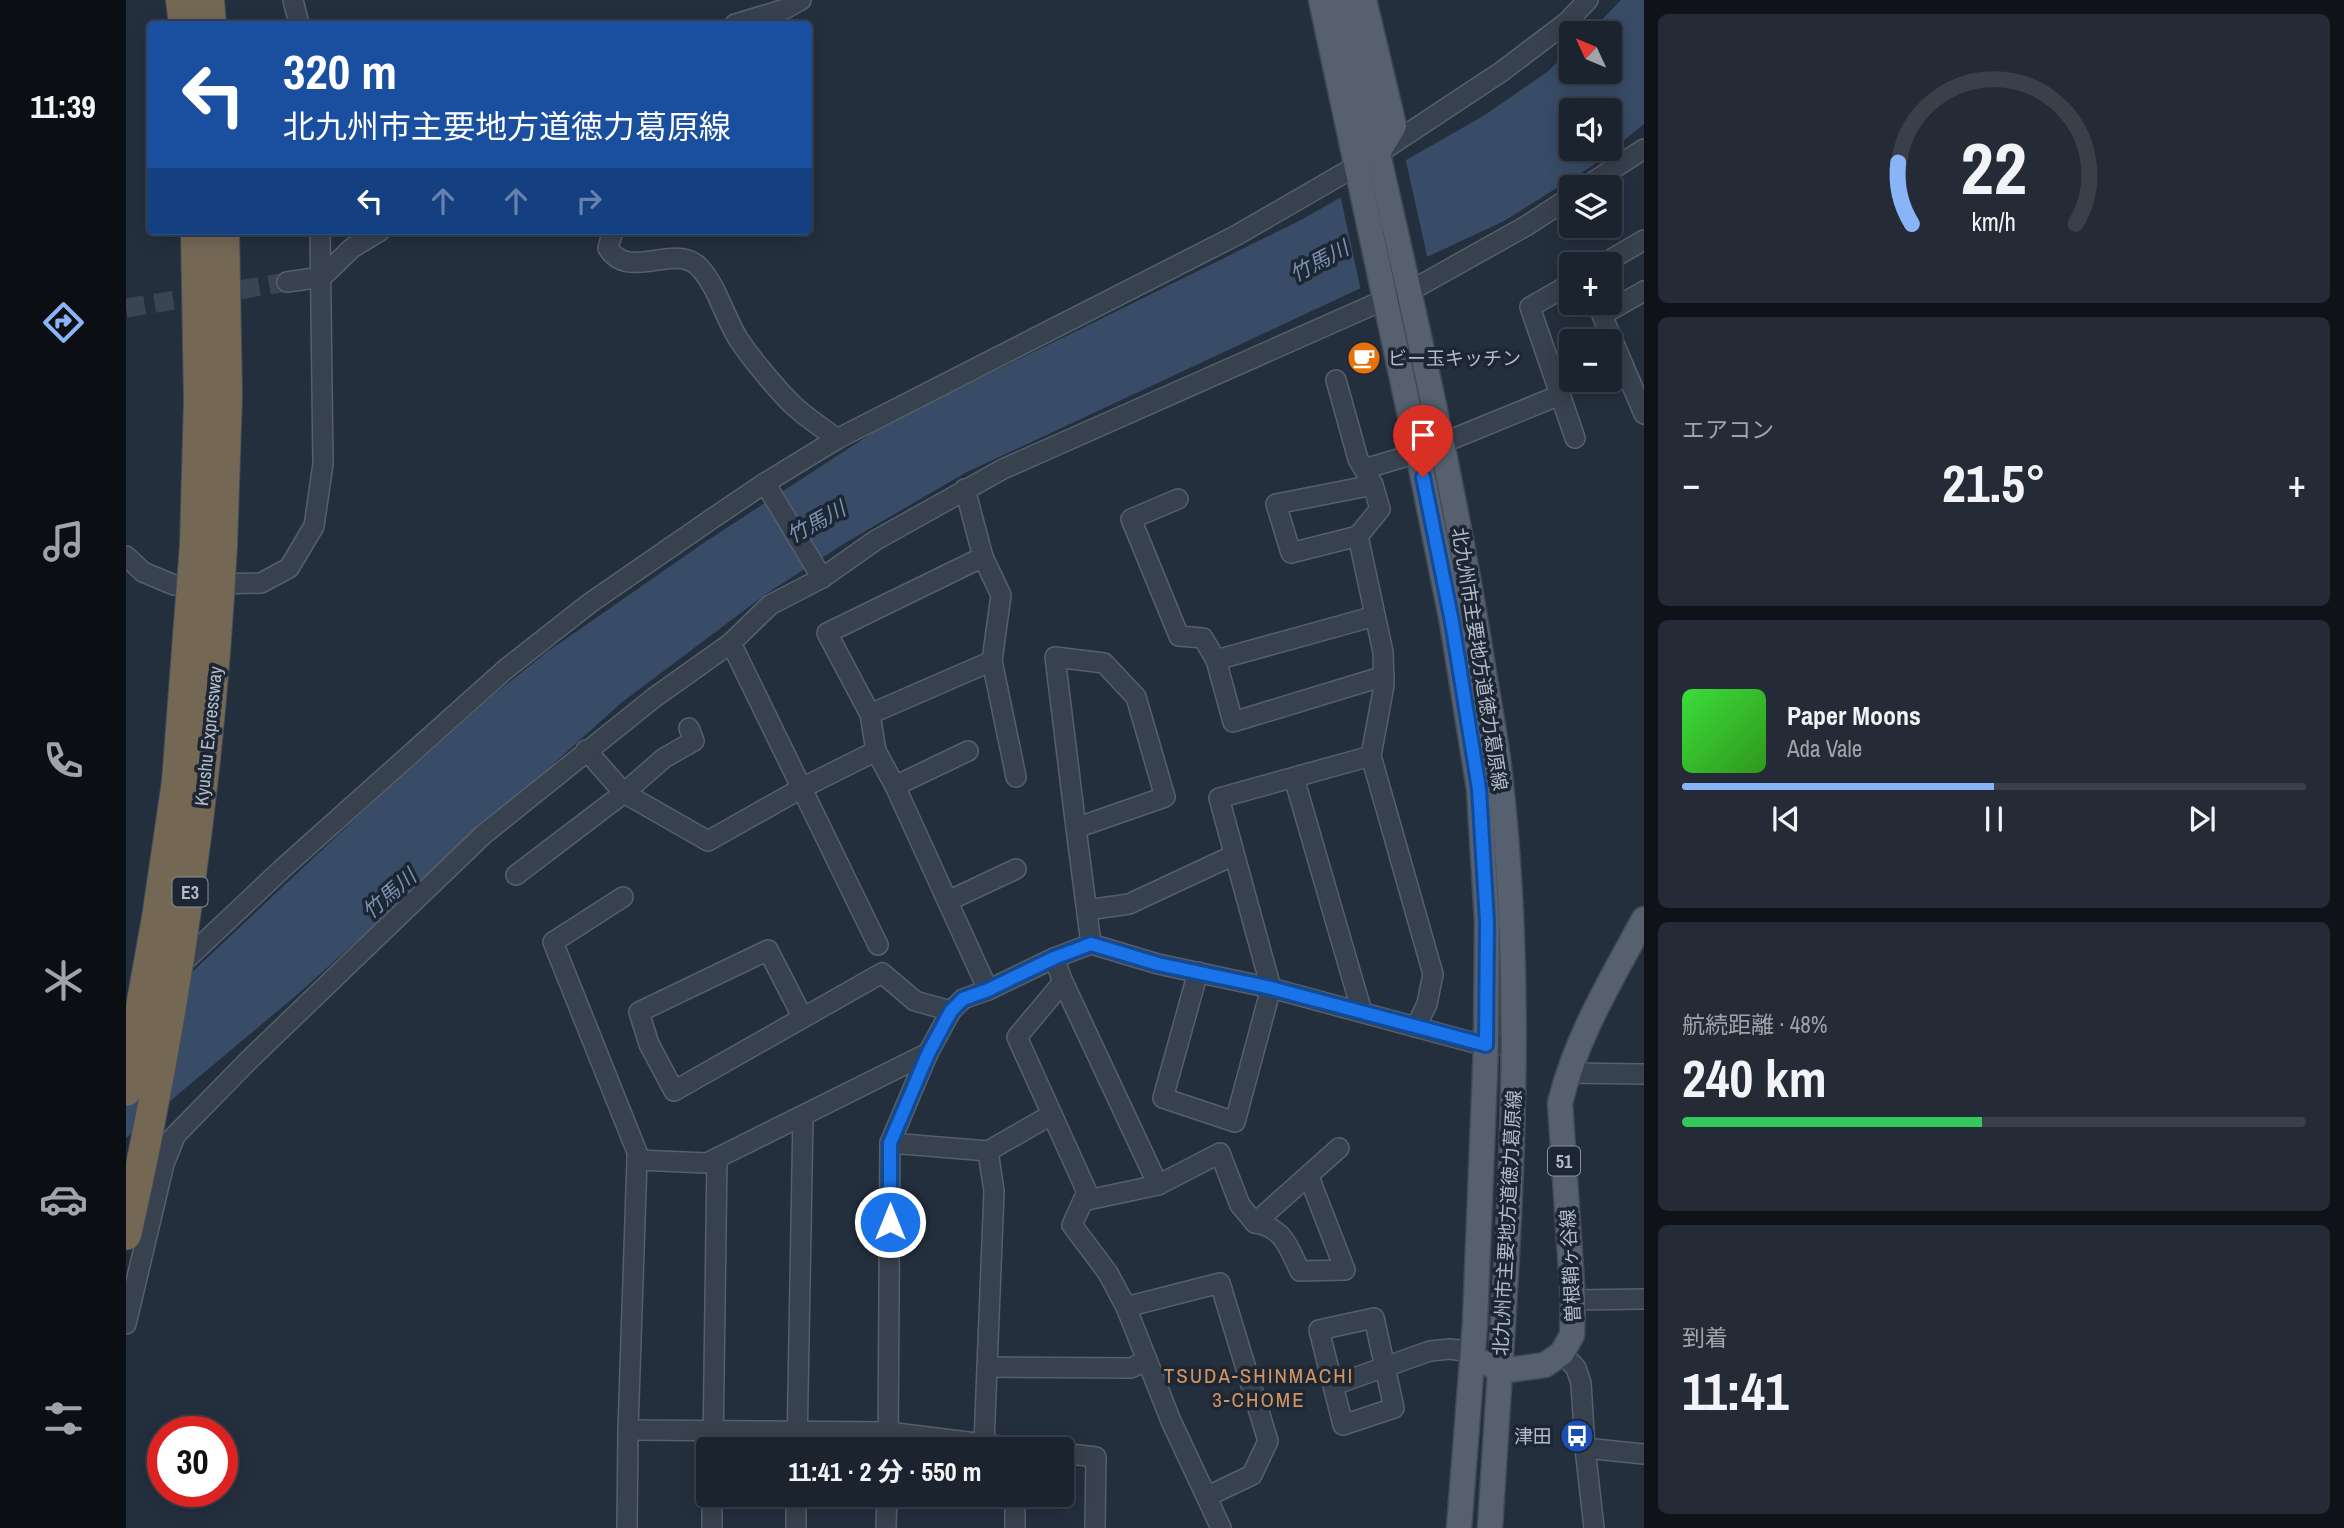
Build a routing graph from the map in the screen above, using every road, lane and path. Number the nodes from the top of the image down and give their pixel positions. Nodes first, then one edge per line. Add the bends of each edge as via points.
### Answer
1 (293, 0) edge
2 (801, 0) edge
3 (1305, 0) edge
4 (1321, 0) edge
5 (1344, 0) edge
6 (1364, 0) edge
7 (1588, 0) edge
8 (298, 21) edge
9 (745, 21) edge
10 (1644, 149) edge
11 (1378, 160) junction
12 (1357, 173) junction
13 (1604, 175) edge
14 (1559, 204) edge
15 (196, 235) edge
16 (224, 235) edge
17 (320, 235) edge
18 (373, 235) edge
19 (612, 235) edge
20 (1644, 240) edge
21 (1622, 253) edge
22 (322, 277) junction
23 (287, 282) tunnel mouth
24 (1408, 285) junction
25 (1559, 290) edge
26 (1644, 291) edge
27 (1383, 293) junction
28 (1336, 380) dead end
29 (1560, 395) junction
30 (1644, 414) edge
31 (1575, 438) dead end
32 (837, 439) junction
33 (1443, 441) junction
34 (1418, 453) junction
35 (1369, 477) junction
36 (765, 483) junction
37 (965, 489) junction
38 (1178, 499) dead end
39 (1359, 536) junction
40 (209, 545) junction
41 (126, 556) edge
42 (983, 557) junction
43 (822, 578) junction
44 (1375, 616) junction
45 (731, 643) junction
46 (1216, 660) junction
47 (992, 661) junction
48 (1384, 676) junction
49 (870, 714) junction
50 (689, 729) dead end
51 (586, 750) junction
52 (876, 751) junction
53 (968, 751) dead end
54 (1371, 756) junction
55 (1016, 777) dead end
56 (1294, 778) junction
57 (895, 786) junction
58 (802, 788) junction
59 (624, 793) junction
60 (1076, 828) junction
61 (1234, 855) junction
62 (1016, 869) dead end
63 (516, 876) dead end
64 (623, 897) dead end
65 (947, 901) junction
66 (1087, 911) junction
67 (1644, 919) edge
68 (1091, 944) junction
69 (878, 945) dead end
70 (1054, 958) junction
71 (1198, 972) junction
72 (1063, 982) junction
73 (1271, 988) junction
74 (988, 990) junction
75 (951, 1011) junction
76 (1362, 1012) junction
77 (126, 1017) edge
78 (803, 1018) junction
79 (1416, 1027) junction
80 (1515, 1042) junction
81 (1486, 1045) junction
82 (928, 1054) junction
83 (1567, 1073) junction
84 (1644, 1074) edge
85 (126, 1091) edge
86 (1051, 1115) junction
87 (803, 1116) junction
88 (890, 1143) junction
89 (1339, 1148) dead end
90 (988, 1151) junction
91 (717, 1158) junction
92 (636, 1160) junction
93 (1309, 1177) junction
94 (1158, 1185) junction
95 (1083, 1201) junction
96 (1255, 1223) junction
97 (126, 1235) edge
98 (1644, 1299) edge
99 (1573, 1300) junction
100 (1126, 1307) junction
101 (126, 1324) edge
102 (1472, 1352) junction
103 (1562, 1353) junction
104 (1147, 1360) junction
105 (988, 1367) junction
106 (1385, 1368) junction
107 (1500, 1371) junction
108 (1334, 1385) junction
109 (628, 1430) junction
110 (713, 1437) edge
111 (797, 1437) edge
112 (888, 1437) edge
113 (984, 1437) edge
114 (696, 1438) edge
115 (1585, 1448) junction
116 (1074, 1454) edge
117 (1644, 1454) edge
118 (1208, 1496) junction
119 (712, 1507) edge
120 (796, 1507) edge
121 (887, 1507) edge
122 (1015, 1507) edge
123 (627, 1528) edge
124 (712, 1528) edge
125 (796, 1528) edge
126 (886, 1528) edge
127 (1015, 1528) edge
128 (1095, 1528) edge
129 (1221, 1528) edge
130 (1459, 1528) edge
131 (1490, 1528) edge
132 (1594, 1528) edge

1 - 8 street
2 - 9 street
3 - 12 main road via 1336,128
4 - 12 main road, 北九州市主要地方道徳力葛原線
5 - 11 main road, 北九州市主要地方道徳力葛原線
6 - 11 main road via 1394,126
7 - 11 street via 1567,22
10 - 13 street
11 - 12 street
11 - 24 main road, 北九州市主要地方道徳力葛原線
12 - 27 main road, 北九州市主要地方道徳力葛原線
12 - 32 street
14 - 24 street
15 - 40 highway, Kyushu Expressway / E3 via 199,401
16 - 40 highway, Kyushu Expressway / E3 via 227,396
17 - 22 street
18 - 22 street
19 - 32 street via 608,248 622,262 680,259 695,263 739,341 794,406
20 - 21 street
22 - 23 street
22 - 41 street via 323,464 313,526 289,568 261,583 174,585 143,572
24 - 27 street
24 - 33 main road, 北九州市主要地方道徳力葛原線
25 - 29 street via 1530,307
26 - 30 street via 1602,315
27 - 34 main road, 北九州市主要地方道徳力葛原線
27 - 37 street
28 - 35 street via 1358,459
29 - 31 street
29 - 33 street
32 - 36 street
33 - 34 street
33 - 80 main road, 北九州市主要地方道徳力葛原線 via 1500,775 1511,908
34 - 35 street
34 - 81 main road, 北九州市主要地方道徳力葛原線 via 1479,789 1487,922
35 - 39 street via 1380,509
35 - 39 street via 1276,504 1291,553
36 - 43 street
36 - 77 street via 590,603 508,667 282,869
37 - 42 street
37 - 43 street via 876,540
38 - 46 street via 1131,519 1179,635 1203,638
39 - 44 street
40 - 85 highway, Kyushu Expressway / E3, bridge via 157,918
40 - 97 highway, Kyushu Expressway / E3, bridge via 217,639 204,787 187,917
42 - 47 street via 1001,595
42 - 49 street via 827,633
43 - 45 street via 770,605
44 - 46 street
44 - 48 street
45 - 51 street
45 - 58 street
46 - 48 street via 1233,722
47 - 49 street
47 - 55 street
48 - 54 street
49 - 52 street
50 - 59 street via 694,741 664,758
51 - 59 street
51 - 101 street via 483,835 167,1145
52 - 57 street
52 - 58 street
53 - 57 street
54 - 56 street
54 - 79 street via 1433,974
56 - 61 street via 1219,798
56 - 76 street
57 - 65 street
58 - 59 street via 708,841
58 - 69 street
59 - 63 street
60 - 60 street via 1060,696 1055,657 1104,663 1136,697 1165,797
60 - 66 street
61 - 66 street via 1129,904
61 - 73 street
62 - 65 street
64 - 92 street via 553,942 637,1152
65 - 74 street
66 - 68 street
67 - 83 main road, 曽根鞘ヶ谷線 / 51
68 - 70 street
68 - 71 street
70 - 72 street
70 - 74 street
71 - 73 street
71 - 73 street via 1163,1098 1235,1122
72 - 86 street via 1017,1037
72 - 94 street
73 - 76 street
74 - 75 street via 963,999
75 - 78 street via 915,1001 882,973
75 - 82 street
76 - 79 street
78 - 78 street via 674,1091 649,1044 639,1012 768,950
79 - 81 street
80 - 81 street
80 - 107 main road, 北九州市主要地方道徳力葛原線
81 - 102 main road, 北九州市主要地方道徳力葛原線
82 - 87 street
82 - 88 street
83 - 84 street
83 - 99 main road, 曽根鞘ヶ谷線 / 51 via 1560,1102
86 - 90 street
86 - 95 street via 1087,1192
87 - 91 street
87 - 111 street
88 - 90 street
88 - 112 street
89 - 93 street
90 - 105 street via 995,1191
91 - 92 street via 707,1163
91 - 110 street
92 - 109 street
93 - 96 street
93 - 96 street via 1345,1270 1300,1271 1284,1238 1271,1226
94 - 95 street
94 - 96 street via 1220,1153 1240,1205
95 - 100 street via 1072,1225 1108,1273
98 - 99 street
99 - 103 main road, 曽根鞘ヶ谷線 / 51 via 1572,1335
100 - 104 street
100 - 118 street via 1220,1283 1268,1441 1252,1475
102 - 106 street via 1430,1352
102 - 107 main road
102 - 130 main road
103 - 107 main road via 1545,1365
103 - 115 street via 1581,1382
104 - 105 street via 1131,1368
104 - 118 street
105 - 113 street
106 - 108 street
106 - 108 street via 1394,1408 1343,1425
106 - 108 street via 1374,1318 1319,1330
107 - 131 main road
109 - 114 street
109 - 123 street
115 - 117 street
115 - 132 street
116 - 128 street via 1096,1457
118 - 129 street
119 - 124 street
120 - 125 street
121 - 126 street
122 - 127 street

